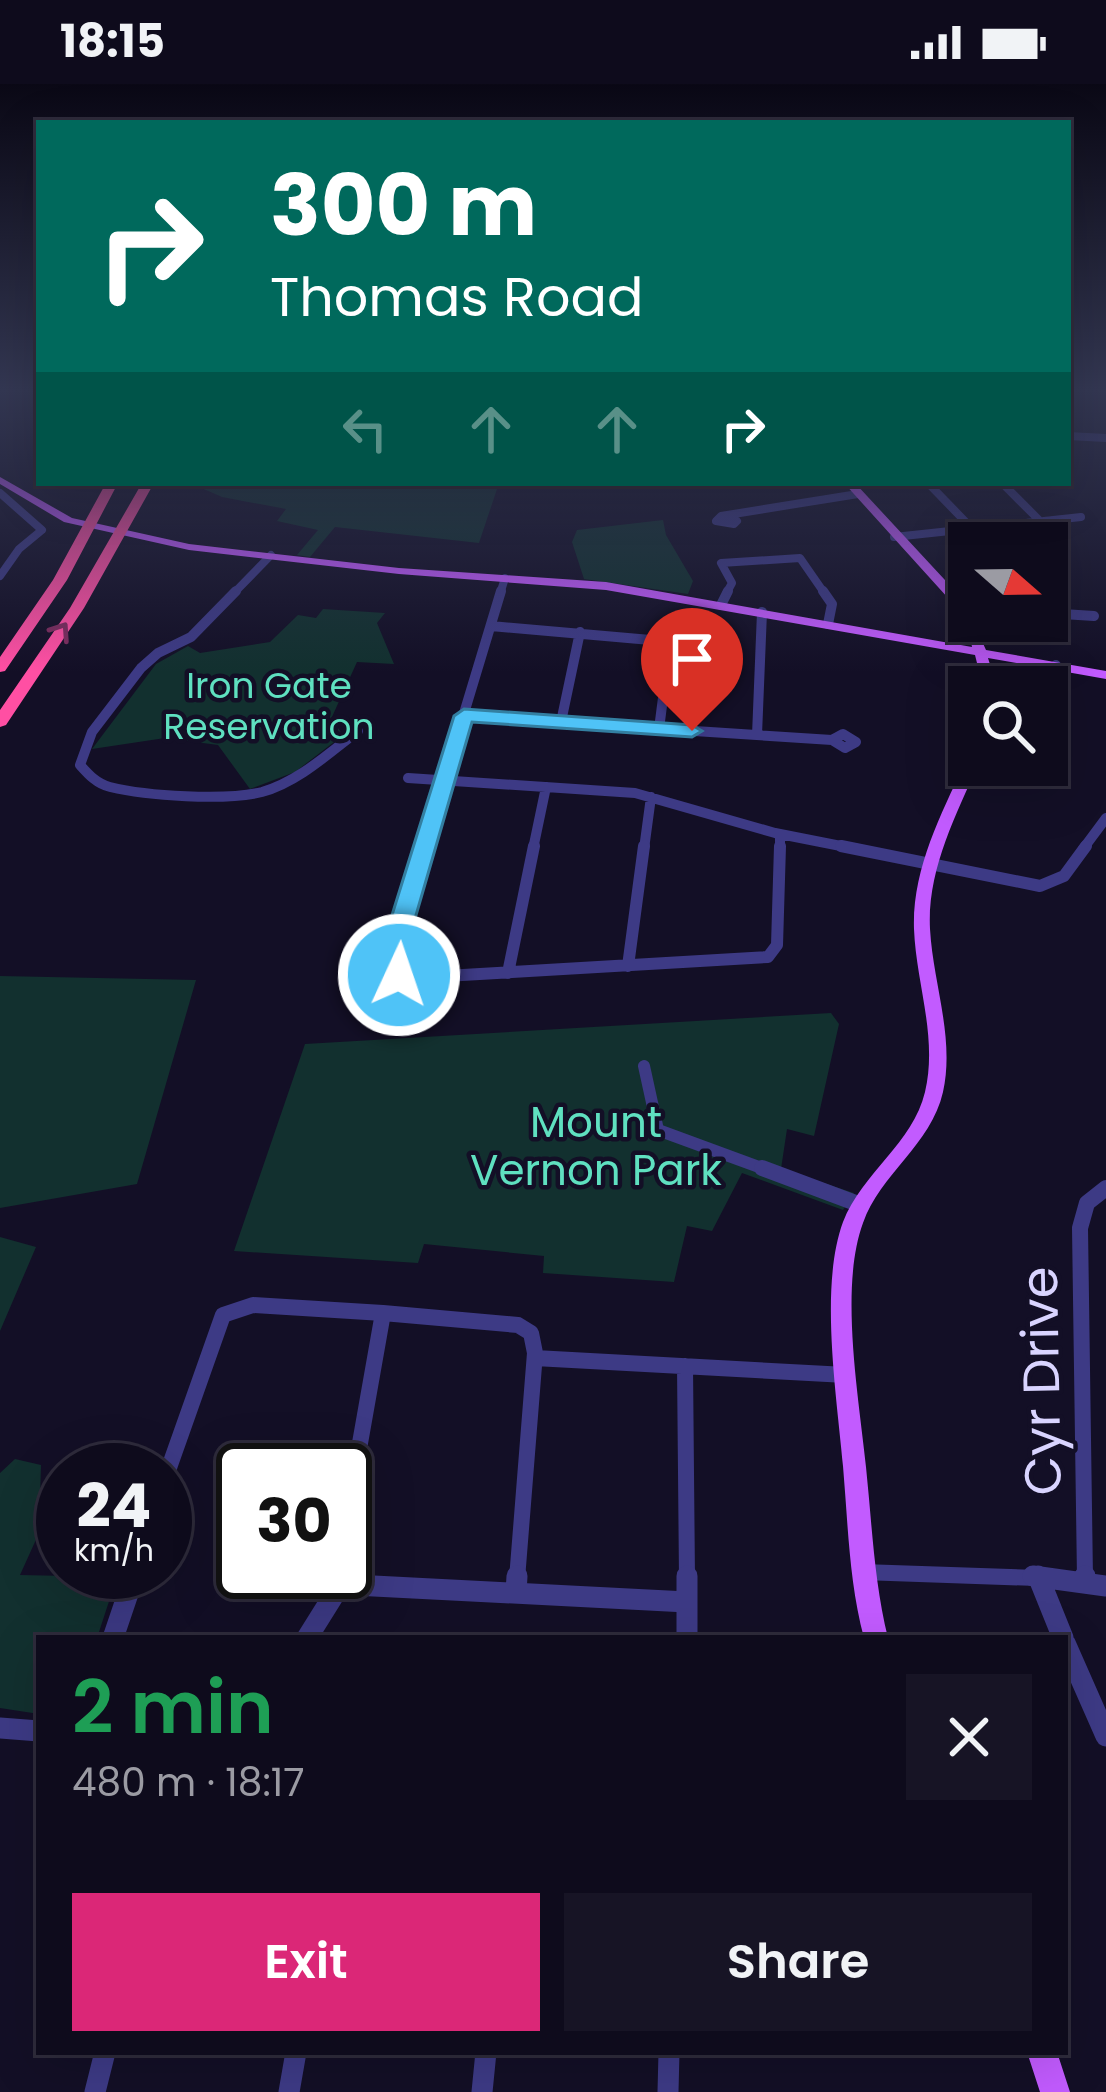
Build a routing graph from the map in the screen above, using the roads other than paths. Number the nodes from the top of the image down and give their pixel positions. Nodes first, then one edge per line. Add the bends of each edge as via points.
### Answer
1 (2, 486) edge
2 (111, 486) edge
3 (146, 486) edge
4 (931, 486) edge
5 (1005, 486) edge
6 (854, 488) edge
7 (17, 506) junction
8 (0, 511) edge
9 (731, 514) dead end
10 (1081, 517) dead end
11 (1040, 521) junction
12 (964, 522) edge
13 (1031, 522) edge
14 (948, 532) edge
15 (894, 538) junction
16 (271, 555) junction
17 (721, 562) junction
18 (702, 564) dead end
19 (0, 576) edge
20 (505, 578) junction
21 (948, 591) edge
22 (721, 605) junction
23 (762, 612) junction
24 (1068, 614) edge
25 (1094, 616) dead end
26 (828, 624) junction
27 (490, 626) junction
28 (580, 632) junction
29 (977, 642) edge
30 (980, 651) junction
31 (1055, 665) joint
32 (984, 666) edge
33 (0, 668) edge
34 (1106, 675) edge
35 (464, 716) junction
36 (0, 722) edge
37 (561, 722) junction
38 (659, 729) junction
39 (358, 731) dead end
40 (757, 735) junction
41 (832, 740) dead end
42 (408, 778) dead end
43 (444, 781) junction
44 (963, 786) edge
45 (546, 788) junction
46 (651, 796) junction
47 (1106, 818) edge
48 (780, 834) junction
49 (933, 866) junction
50 (628, 966) junction
51 (508, 973) junction
52 (644, 1066) dead end
53 (1106, 1188) edge
54 (861, 1205) junction
55 (383, 1313) junction
56 (535, 1358) junction
57 (685, 1366) junction
58 (846, 1375) junction
59 (178, 1443) edge
60 (360, 1443) edge
61 (862, 1572) junction
62 (1039, 1575) junction
63 (372, 1581) edge
64 (1085, 1582) junction
65 (1106, 1586) edge
66 (516, 1593) junction
67 (126, 1599) edge
68 (331, 1599) edge
69 (687, 1602) junction
70 (114, 1635) edge
71 (310, 1635) edge
72 (687, 1635) edge
73 (874, 1635) edge
74 (1062, 1635) edge
75 (1068, 1649) edge
76 (0, 1728) edge
77 (36, 1732) edge
78 (1106, 1736) edge
79 (104, 2055) edge
80 (295, 2055) edge
81 (486, 2055) edge
82 (669, 2055) edge
83 (1043, 2055) edge
84 (95, 2092) edge
85 (289, 2092) edge
86 (482, 2092) edge
87 (668, 2092) edge
88 (1054, 2092) edge

1 - 7 street
1 - 16 main road via 70,520 189,547
2 - 33 highway
36 -> 3 highway
4 - 12 street
5 - 11 street
6 - 9 street
6 - 15 main road
7 - 8 street
7 - 19 street via 42,530
10 - 11 street
11 - 13 street
14 - 15 street
15 - 21 main road
16 - 20 main road
16 - 39 street via 191,637 141,668 92,732 80,765 110,787 236,796 285,784
17 - 18 street
17 - 22 street via 732,583
17 - 26 street via 803,559 832,604
20 - 22 main road
20 - 27 street
22 - 23 main road
23 - 26 main road
23 - 40 street
24 - 25 street
26 - 30 main road
27 - 28 street
27 - 35 street
28 - 37 street
28 - 38 street via 665,645
29 - 30 main road
30 - 31 main road
30 - 32 main road
31 - 34 main road
35 - 37 street
35 - 43 street
37 - 38 street
38 - 40 street
40 - 41 street
42 - 43 street
43 - 45 street
43 - 51 street via 391,960 396,973 411,978
44 - 49 main road
45 - 46 street
45 - 51 street
46 - 48 street
46 - 50 street
47 - 49 street via 1064,876 1044,885
48 - 49 street
48 - 50 street via 772,955
49 - 54 main road via 922,928 939,1059 934,1094
50 - 51 street
52 - 54 street via 658,1130
53 - 64 street, Cyr Drive via 1088,1203 1080,1228
54 - 58 main road via 845,1258
55 - 56 street via 518,1325 531,1333
55 - 59 street via 253,1305 223,1315
55 - 60 street
56 - 57 street
56 - 66 street
57 - 58 street
57 - 69 street
58 - 61 main road
61 - 62 street
61 - 73 main road
62 - 64 street
62 - 74 street
63 - 66 street
64 - 65 street
66 - 69 street
67 - 70 street
68 - 71 street
69 - 72 street
75 - 78 street
76 - 77 street
79 - 84 street
80 - 85 street
81 - 86 street
82 - 87 street
83 - 88 main road

